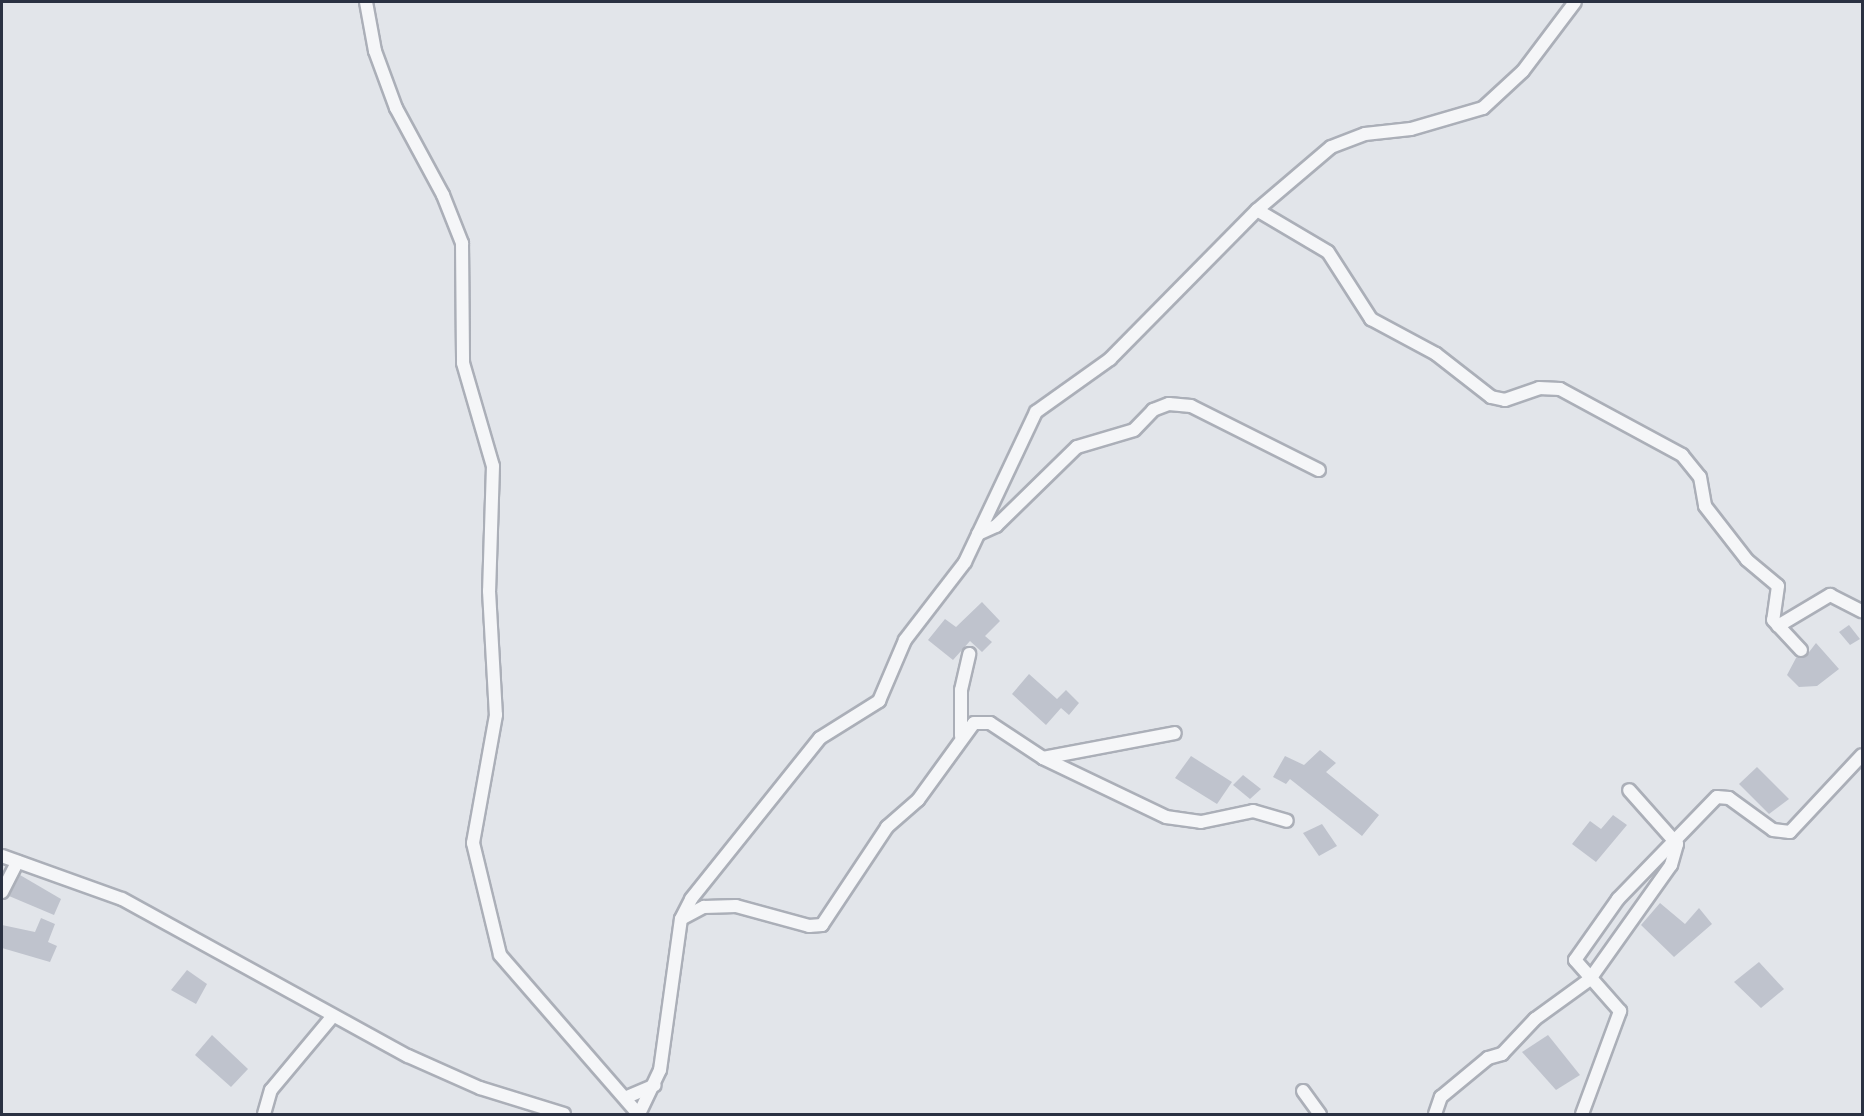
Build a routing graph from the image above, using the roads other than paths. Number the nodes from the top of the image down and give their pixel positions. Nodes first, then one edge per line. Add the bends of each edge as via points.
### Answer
1 (366, 2) edge
2 (1575, 2) edge
3 (1257, 210) junction
4 (1319, 470) dead end
5 (978, 534) junction
6 (1863, 611) edge
7 (1778, 626) junction
8 (1802, 650) dead end
9 (969, 654) dead end
10 (1175, 733) dead end
11 (961, 736) junction
12 (1863, 755) edge
13 (1043, 758) junction
14 (1629, 790) dead end
15 (1287, 821) dead end
16 (1672, 839) junction
17 (2, 856) edge
18 (17, 862) junction
19 (2, 892) edge
20 (681, 919) junction
21 (1590, 979) junction
22 (332, 1017) junction
23 (655, 1085) junction
24 (1303, 1091) dead end
25 (627, 1097) junction
26 (264, 1114) edge
27 (564, 1114) edge
28 (639, 1114) edge
29 (1320, 1114) edge
30 (1435, 1114) edge
31 (1582, 1114) edge

1 - 25 street via 375,51 396,108 444,195 462,243 463,363 493,466 489,591 496,715 473,843 500,955
2 - 3 street via 1523,71 1483,108 1411,129 1349,138
3 - 5 street via 1110,359 1036,412
3 - 7 street via 1328,252 1371,319 1436,354 1491,397 1505,400 1539,388 1560,389 1682,454 1700,477 1705,506 1747,560 1778,586 1772,617
4 - 5 street via 1191,406 1169,404 1153,410 1134,430 1077,447 996,526
5 - 20 street via 965,562 904,640 879,701 820,738 691,899
6 - 7 street via 1830,595
7 - 8 street
9 - 11 street via 961,690
10 - 13 street
11 - 13 street via 984,721
11 - 20 street via 923,793 887,827 822,925 809,926 736,906 704,907
12 - 16 street via 1795,830 1773,830 1721,796
13 - 15 street via 1166,817 1202,822 1253,811
14 - 16 street
16 - 21 street via 1677,844 1671,865
16 - 21 street via 1577,955 1578,969
17 - 18 street
18 - 19 street
18 - 22 street via 122,899
20 - 23 street
21 - 30 street via 1535,1019 1502,1054 1488,1058 1441,1097
21 - 31 street via 1613,998 1620,1013
22 - 26 street via 271,1090
22 - 27 street via 480,1089
23 - 25 street
23 - 28 street
24 - 29 street
25 - 28 street

